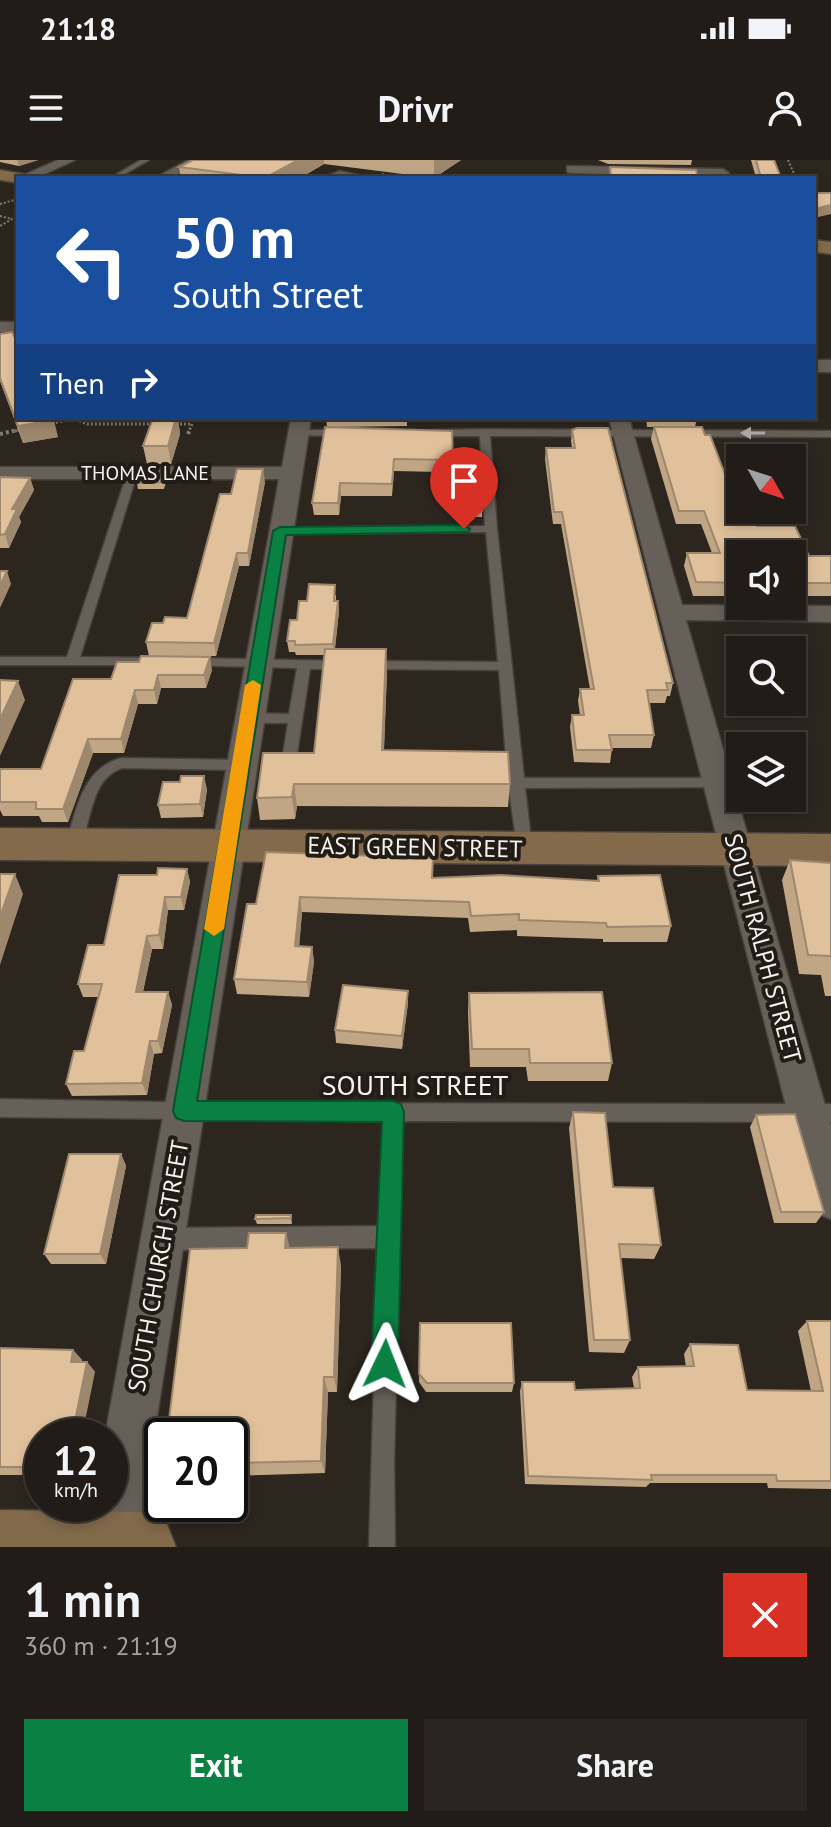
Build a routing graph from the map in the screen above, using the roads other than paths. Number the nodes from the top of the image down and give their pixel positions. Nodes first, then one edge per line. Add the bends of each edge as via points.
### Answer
1 (69, 160) edge
2 (146, 160) edge
3 (198, 160) edge
4 (570, 169) edge
5 (723, 170) edge
6 (28, 176) edge
7 (117, 176) edge
8 (166, 176) edge
9 (622, 425) edge
10 (300, 426) edge
11 (485, 432) junction
12 (361, 433) edge
13 (423, 433) edge
14 (831, 434) edge
15 (0, 473) edge
16 (289, 473) junction
17 (132, 474) junction
18 (491, 529) junction
19 (280, 531) junction
20 (674, 612) junction
21 (831, 614) edge
22 (0, 661) edge
23 (72, 662) junction
24 (257, 664) junction
25 (304, 665) junction
26 (505, 666) junction
27 (248, 718) junction
28 (296, 719) junction
29 (240, 765) junction
30 (288, 767) edge
31 (516, 783) junction
32 (718, 783) junction
33 (74, 843) junction
34 (0, 844) edge
35 (228, 845) junction
36 (524, 848) junction
37 (737, 850) junction
38 (831, 850) edge
39 (0, 1108) edge
40 (184, 1111) junction
41 (393, 1112) junction
42 (819, 1113) edge
43 (831, 1199) edge
44 (389, 1237) junction
45 (163, 1239) junction
46 (0, 1545) edge
47 (111, 1547) edge
48 (141, 1547) edge
49 (382, 1547) edge

1 - 6 street
2 - 7 lane
3 - 8 street
4 - 5 street
9 - 11 lane
14 -> 9 lane
9 - 20 street, SOUTH RALPH STREET
10 - 12 lane
10 - 16 street, SOUTH CHURCH STREET
11 - 13 lane
11 - 18 lane
15 - 17 street, THOMAS LANE
16 - 17 street, THOMAS LANE
16 - 19 street, SOUTH CHURCH STREET
17 - 23 lane
18 - 19 lane
18 - 26 lane
19 - 24 street, SOUTH CHURCH STREET
20 - 21 street
20 - 32 street, SOUTH RALPH STREET
22 - 23 lane
23 - 24 lane
24 - 25 lane
24 - 27 street, SOUTH CHURCH STREET
25 - 26 lane
25 - 28 lane
26 - 31 lane
27 - 28 lane
27 - 29 street, SOUTH CHURCH STREET
28 - 30 lane
29 - 33 lane via 106,767 97,777
29 - 35 street, SOUTH CHURCH STREET
31 - 32 lane
31 - 36 lane
32 - 37 street, SOUTH RALPH STREET
33 - 34 street, EAST GREEN STREET
33 - 35 street, EAST GREEN STREET
35 - 36 street, EAST GREEN STREET
35 - 40 street, SOUTH CHURCH STREET
36 - 37 street, EAST GREEN STREET
37 - 38 street, EAST GREEN STREET
37 - 42 street, SOUTH RALPH STREET
39 - 40 lane, SOUTH STREET
40 - 41 lane, SOUTH STREET
40 - 45 street, SOUTH CHURCH STREET
41 - 42 lane, SOUTH STREET
41 - 44 lane
42 - 43 street, SOUTH RALPH STREET
44 - 45 lane
44 - 49 lane
45 - 47 street, SOUTH CHURCH STREET
46 - 47 street
47 - 48 street

